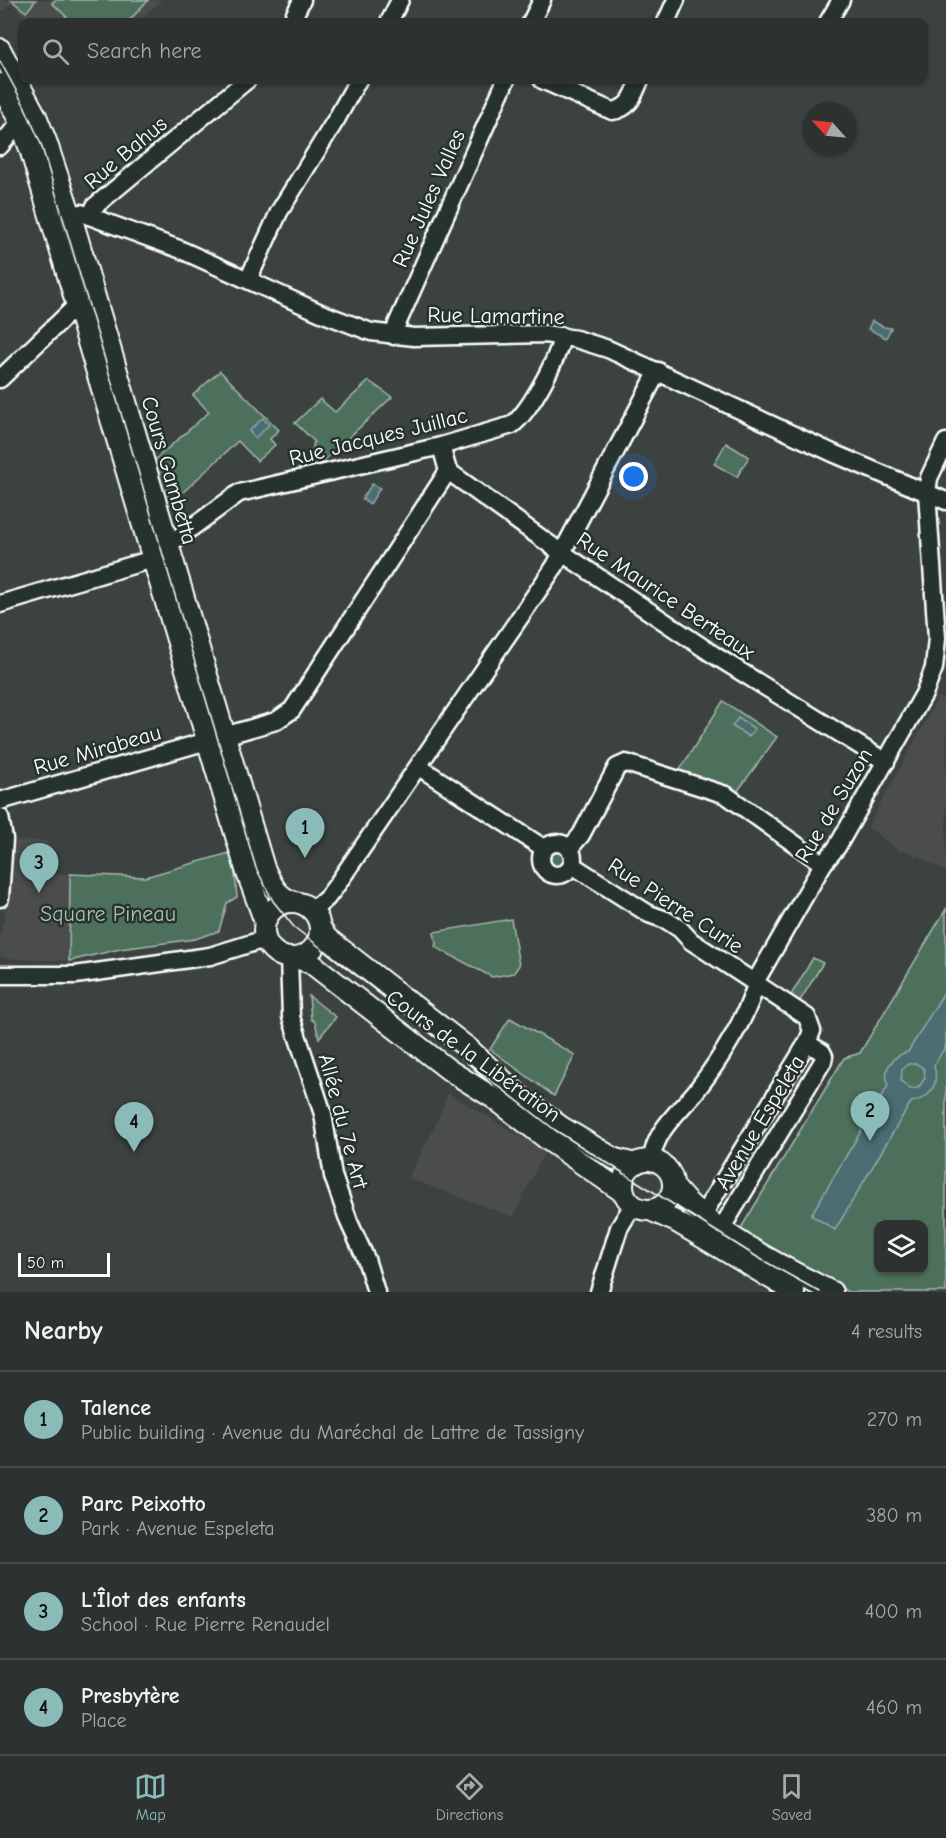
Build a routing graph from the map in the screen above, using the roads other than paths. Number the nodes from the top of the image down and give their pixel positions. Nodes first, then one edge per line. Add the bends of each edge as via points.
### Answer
1 (302, 0) edge
2 (400, 0) edge
3 (542, 0) edge
4 (676, 0) edge
5 (841, 0) edge
6 (293, 18) edge
7 (391, 18) edge
8 (533, 18) edge
9 (668, 18) edge
10 (830, 18) edge
11 (0, 49) edge
12 (18, 83) edge
13 (0, 84) edge
14 (19, 84) edge
15 (242, 84) edge
16 (356, 84) edge
17 (504, 84) edge
18 (551, 84) edge
19 (638, 84) edge
20 (21, 124) junction
21 (0, 146) edge
22 (71, 216) junction
23 (90, 216) junction
24 (248, 280) junction
25 (79, 306) junction
26 (394, 336) junction
27 (562, 336) junction
28 (658, 371) junction
29 (0, 379) edge
30 (946, 442) edge
31 (441, 446) junction
32 (448, 471) junction
33 (927, 493) junction
34 (946, 501) edge
35 (168, 545) junction
36 (563, 554) junction
37 (153, 559) junction
38 (0, 604) edge
39 (216, 738) junction
40 (886, 762) junction
41 (419, 767) junction
42 (0, 801) edge
43 (0, 817) edge
44 (545, 849) junction
45 (571, 857) junction
46 (823, 864) junction
47 (0, 898) edge
48 (292, 901) junction
49 (313, 910) junction
50 (321, 929) junction
51 (265, 930) junction
52 (293, 958) junction
53 (0, 975) edge
54 (756, 984) junction
55 (807, 1043) junction
56 (643, 1162) junction
57 (673, 1185) junction
58 (636, 1202) junction
59 (698, 1211) junction
60 (727, 1232) junction
61 (375, 1292) edge
62 (599, 1292) edge
63 (794, 1292) edge
64 (832, 1292) edge

1 - 6 street
2 - 7 street
3 - 8 street
4 - 9 street
5 - 10 street
11 - 12 main road, Cours Gambetta
13 - 20 main road, Cours Gambetta
14 - 22 main road, Cours Gambetta via 38,120
15 - 23 street, Rue Bahus via 95,206
16 - 24 street via 279,212
17 - 26 street, Rue Jules Valles
18 - 19 street via 612,111 627,106
20 - 21 street
20 - 25 main road, Cours Gambetta
22 - 23 street, Rue Lamartine
22 - 35 main road, Cours Gambetta
23 - 24 street, Rue Lamartine
24 - 26 street, Rue Lamartine via 354,326
25 - 29 street
25 - 37 main road, Cours Gambetta
26 - 27 street, Rue Lamartine
27 - 28 street, Rue Lamartine via 608,349
27 - 31 street, Rue Jacques Juillac via 560,347 521,418 501,430
28 - 33 street, Rue Lamartine
28 - 36 street
30 - 33 street, Rue de Suzon via 929,478
31 - 32 street
31 - 35 street, Rue Jacques Juillac via 239,493
32 - 36 street, Rue Maurice Berteaux
32 - 39 street, Rue Mirabeau via 292,710 276,721
33 - 34 street, Rue Lamartine
33 - 40 street, Rue de Suzon via 937,638 934,668
35 - 37 street, Rue Jacques Juillac
35 - 39 main road, Cours Gambetta
36 - 40 street, Rue Maurice Berteaux via 714,656
36 - 41 street
37 - 38 street
37 - 39 main road, Cours Gambetta
39 - 42 street, Rue Mirabeau
39 - 48 main road, Cours Gambetta via 264,868 280,896
39 - 51 main road, Cours Gambetta via 247,873
40 - 46 street, Rue de Suzon
41 - 44 street
41 - 49 street via 336,886
43 - 47 street via 4,839
44 - 45 street via 560,844
44 - 45 street via 541,863 551,874 566,873
45 - 46 street via 616,767 626,763 726,795
45 - 54 street, Rue Pierre Curie via 649,915 680,929 691,941
46 - 54 street, Rue de Suzon
48 - 49 main road
48 - 51 main road via 276,906
49 - 50 main road
50 - 52 main road via 312,950
50 - 56 main road, Cours de la Libération via 327,938 560,1126 615,1159
51 - 52 main road via 274,952
51 - 53 street via 210,956 75,975
52 - 58 main road, Cours de la Libération via 311,963 449,1070
52 - 61 street, Allée du 7e Art via 291,1017 323,1114 333,1176
54 - 55 street, Avenue Espeleta via 807,1017 812,1030
54 - 56 street, Rue de Suzon via 724,1050
55 - 59 street, Avenue Espeleta via 707,1208
55 - 60 street, Avenue Espeleta via 822,1052 823,1061 726,1221
56 - 57 main road via 658,1162 669,1172
56 - 58 main road via 625,1174 623,1181
57 - 58 main road via 667,1201 656,1208
57 - 59 main road
58 - 62 street via 620,1228
58 - 63 main road, Cours de la Libération
59 - 60 main road
60 - 64 main road

